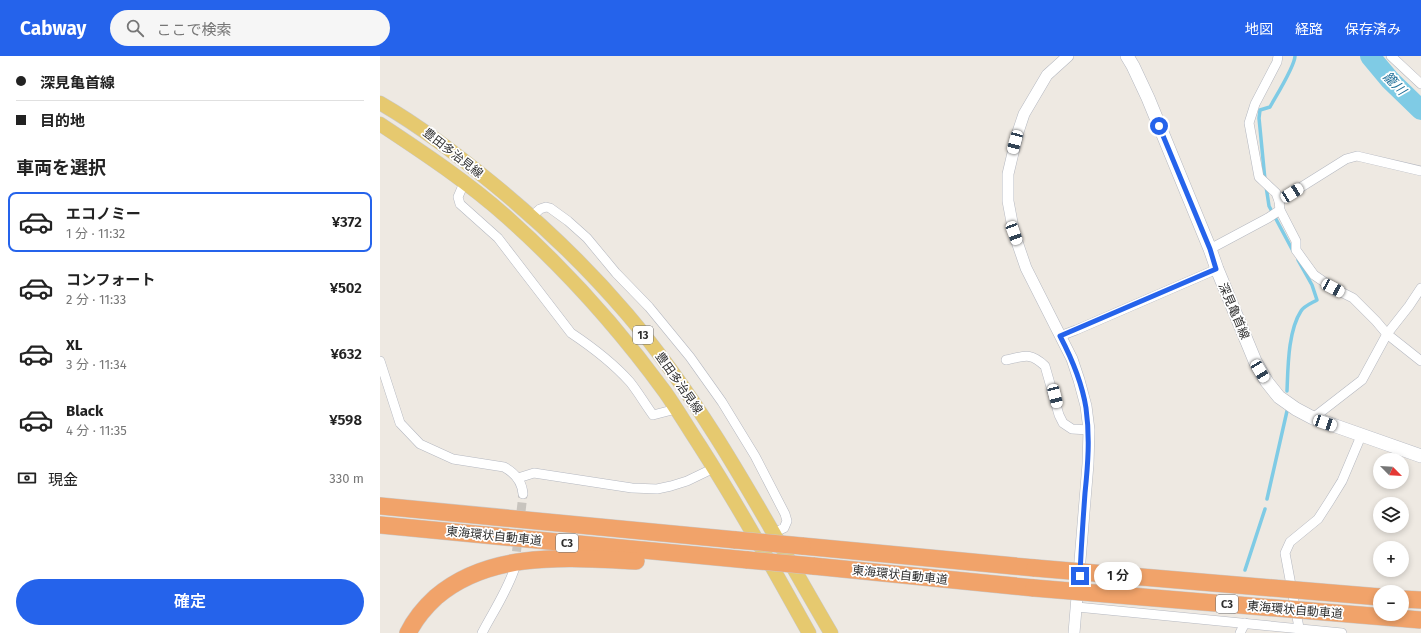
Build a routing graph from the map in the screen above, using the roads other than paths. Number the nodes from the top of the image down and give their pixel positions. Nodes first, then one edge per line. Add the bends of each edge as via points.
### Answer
1 (1068, 56) edge
2 (1127, 56) edge
3 (1278, 56) edge
4 (1391, 56) edge
5 (1421, 84) edge
6 (380, 103) edge
7 (380, 124) edge
8 (1421, 172) edge
9 (464, 183) junction
10 (1278, 204) junction
11 (532, 216) junction
12 (1210, 249) junction
13 (1216, 269) junction
14 (1421, 288) edge
15 (1387, 334) junction
16 (1060, 336) junction
17 (1006, 360) dead end
18 (380, 361) edge
19 (1421, 361) edge
20 (676, 409) junction
21 (1313, 418) junction
22 (1088, 430) junction
23 (1362, 436) junction
24 (1421, 456) edge
25 (714, 468) junction
26 (518, 478) junction
27 (523, 494) tunnel mouth
28 (384, 501) edge
29 (383, 526) edge
30 (773, 533) junction
31 (749, 564) junction
32 (514, 570) tunnel mouth
33 (1373, 596) edge
34 (1409, 599) edge
35 (1421, 600) edge
36 (1077, 607) junction
37 (1421, 620) edge
38 (1245, 623) junction
39 (1300, 631) edge
40 (408, 633) edge
41 (482, 633) edge
42 (809, 633) edge
43 (831, 633) edge
44 (1074, 633) edge
45 (1240, 633) edge
46 (1342, 633) edge

1 - 16 street via 1047,75 1024,114 1008,174 1008,201 1014,233 1026,268
2 - 12 main road, 深見亀首線 via 1148,98
3 - 10 street via 1255,104 1249,123 1259,177
4 - 5 street
6 - 11 main road, 豊田多治見線 / 13 via 433,136
7 - 9 main road, 豊田多治見線 / 13
8 - 10 street via 1357,156 1346,159
9 - 20 main road, 豊田多治見線 / 13 via 507,217 573,281 634,352
9 - 20 street via 458,197 460,204 498,238 571,333 618,369 653,415
10 - 12 street via 1268,218
10 - 15 street via 1296,241 1296,250 1314,275 1353,298
11 - 30 main road, 豊田多治見線 / 13 via 601,284 675,376 755,500
11 - 30 street via 546,207 568,220 594,245 690,357 722,402 755,456 785,514 787,521 784,528
12 - 13 main road, 深見亀首線
13 - 16 street
13 - 21 main road, 深見亀首線 via 1255,361 1267,382 1279,397
14 - 15 street
15 - 19 street
15 - 21 street via 1362,380
16 - 22 street via 1079,380 1086,406
17 - 22 street via 1030,356 1039,360 1046,366 1063,423 1072,429
18 - 26 street via 400,422 420,444 453,459 504,467
20 - 25 main road, 豊田多治見線 / 13
21 - 23 main road, 深見亀首線
22 - 36 street via 1088,464
23 - 24 main road, 深見亀首線
23 - 39 street via 1330,502 1318,519 1290,542 1284,553
25 - 26 street via 687,481 657,489 632,488 534,473
25 - 42 main road, 豊田多治見線 / 13
26 - 27 street
28 - 33 highway, 東海環状自動車道 / C3, bridge via 736,540
29 - 31 highway, 東海環状自動車道 / C3
30 - 43 main road, 豊田多治見線 / 13
31 - 37 highway, 東海環状自動車道 / C3, bridge via 830,568 1034,588
31 - 40 highway via 576,559 508,563 474,573 443,591 420,615
32 - 41 street via 504,595
34 - 35 highway
36 - 38 street
36 - 44 street
38 - 39 street
38 - 45 street
39 - 46 street

